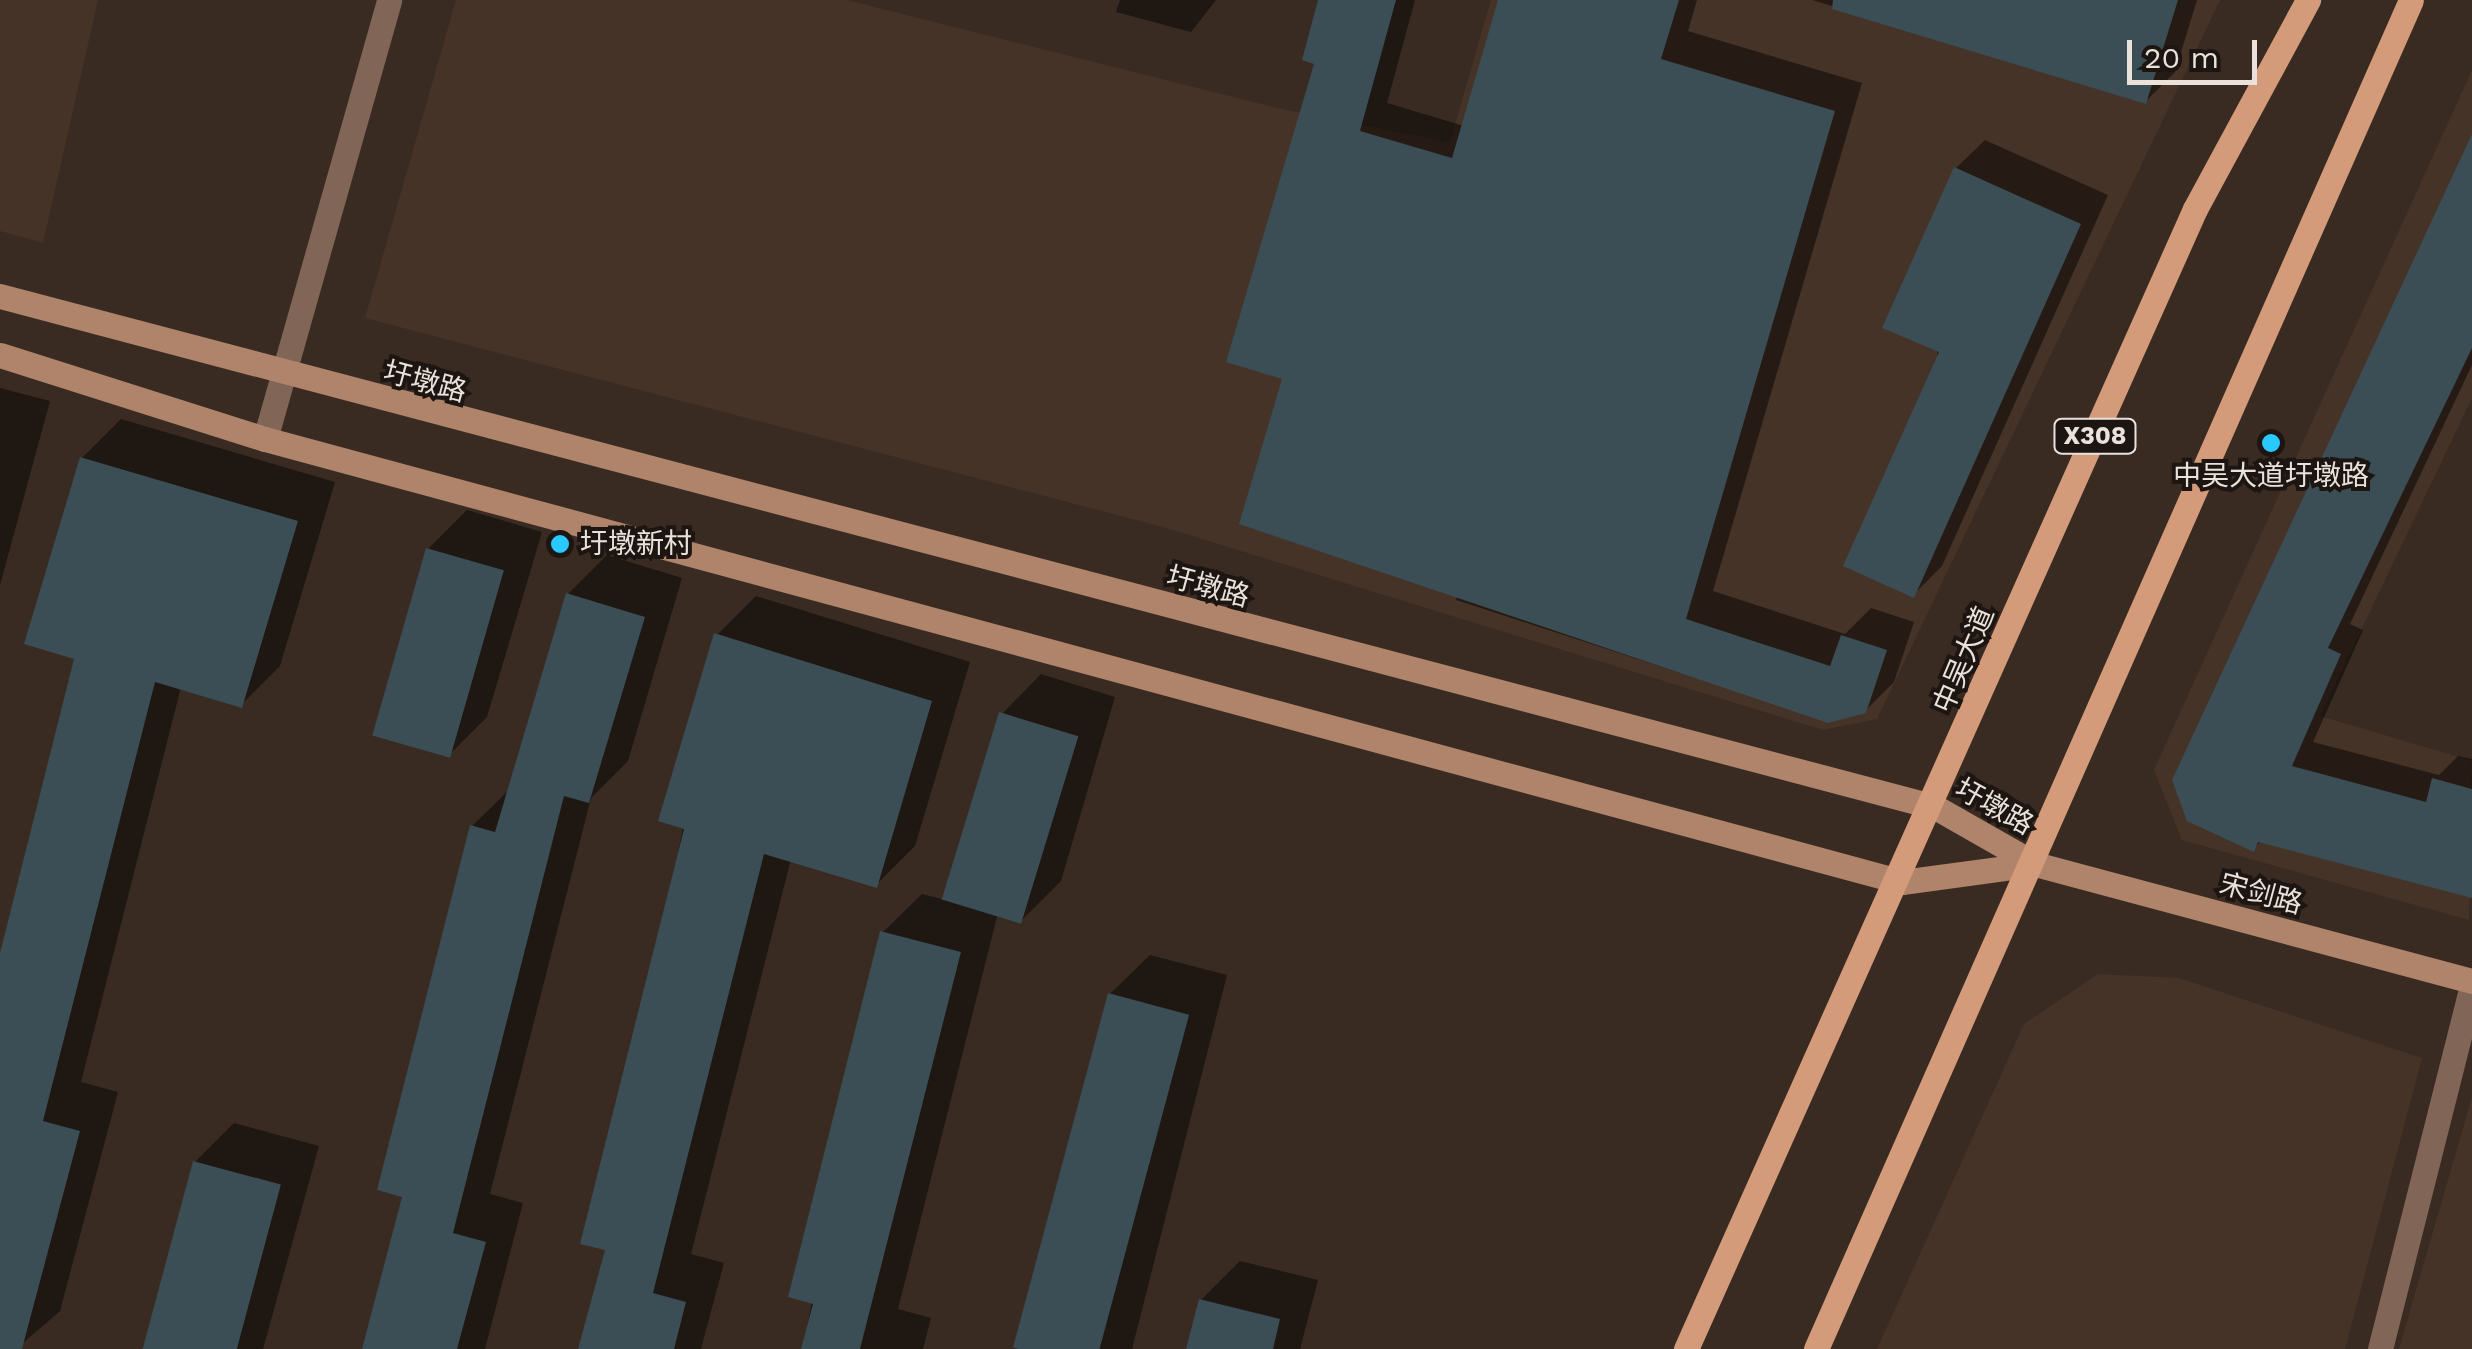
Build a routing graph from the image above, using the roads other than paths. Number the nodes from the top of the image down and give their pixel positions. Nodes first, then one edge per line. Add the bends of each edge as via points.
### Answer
1 (389, 0) edge
2 (2306, 0) edge
3 (2411, 0) edge
4 (0, 296) edge
5 (0, 354) edge
6 (281, 376) junction
7 (265, 439) junction
8 (1934, 808) junction
9 (2035, 864) junction
10 (1902, 882) junction
11 (2472, 983) edge
12 (1686, 1349) edge
13 (1816, 1349) edge
14 (2380, 1349) edge

1 - 6 street
2 - 8 main road, 中吴大道 / X308 via 2195,209
3 - 9 main road
4 - 6 main road, 圩墩路
5 - 7 main road, 圩墩路
6 - 7 street
6 - 8 main road, 圩墩路
7 - 10 main road, 圩墩路
8 - 9 main road, 圩墩路
8 - 10 main road, 中吴大道 / X308
9 - 10 main road, 圩墩路
9 - 11 main road, 宋剑路
9 - 13 main road
10 - 12 main road, 中吴大道 / X308
11 - 14 street

